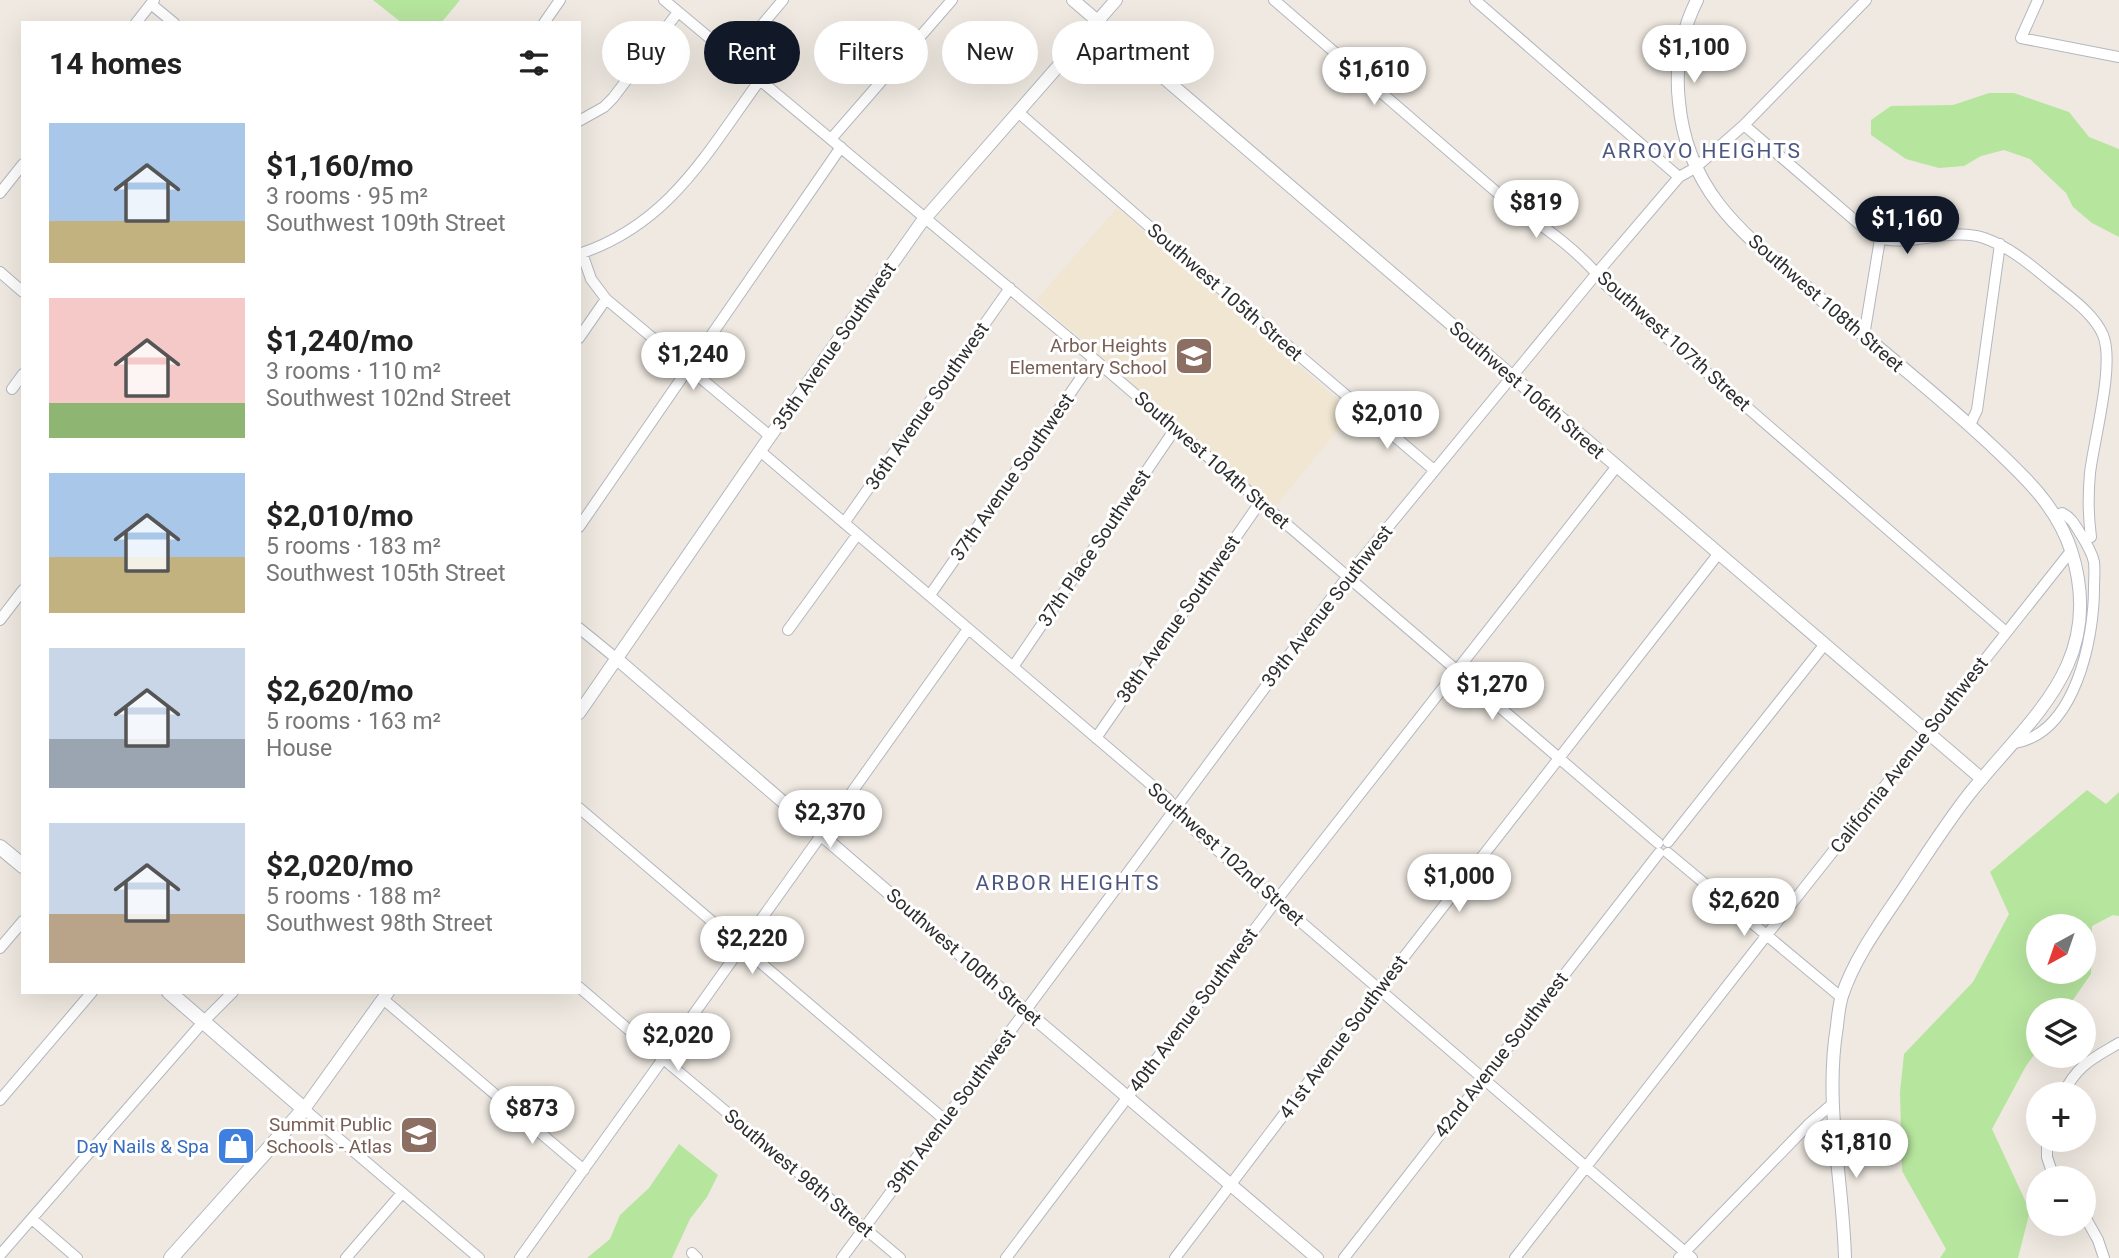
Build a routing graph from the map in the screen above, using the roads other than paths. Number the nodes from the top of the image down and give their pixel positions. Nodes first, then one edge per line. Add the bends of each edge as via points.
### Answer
1 (560, 0) edge
2 (664, 0) edge
3 (783, 0) edge
4 (952, 0) edge
5 (1073, 0) edge
6 (1116, 0) edge
7 (1274, 0) edge
8 (1476, 0) edge
9 (1697, 0) edge
10 (1866, 0) edge
11 (2038, 0) edge
12 (152, 2) edge
13 (678, 12) junction
14 (138, 21) edge
15 (171, 21) edge
16 (545, 21) edge
17 (765, 21) edge
18 (1097, 21) joint
19 (704, 33) edge
20 (2119, 57) edge
21 (1052, 73) edge
22 (757, 84) edge
23 (765, 84) edge
24 (1170, 84) edge
25 (1018, 112) junction
26 (581, 120) edge
27 (1744, 125) junction
28 (831, 139) junction
29 (841, 147) junction
30 (21, 167) edge
31 (1695, 168) junction
32 (1679, 177) junction
33 (0, 193) edge
34 (925, 218) junction
35 (1880, 239) junction
36 (2000, 244) junction
37 (581, 254) edge
38 (0, 272) edge
39 (1597, 273) junction
40 (1010, 288) junction
41 (21, 290) edge
42 (606, 299) junction
43 (581, 335) edge
44 (1864, 336) junction
45 (1094, 359) junction
46 (689, 368) junction
47 (1511, 376) junction
48 (21, 377) edge
49 (12, 389) dead end
50 (1970, 425) junction
51 (1175, 429) junction
52 (770, 436) junction
53 (760, 451) junction
54 (1616, 466) junction
55 (1434, 470) junction
56 (1261, 501) junction
57 (2055, 516) junction
58 (844, 523) junction
59 (581, 524) edge
60 (858, 535) junction
61 (2091, 537) dead end
62 (2071, 551) junction
63 (1720, 553) junction
64 (1347, 577) junction
65 (930, 595) junction
66 (0, 597) edge
67 (18, 598) edge
68 (0, 620) edge
69 (968, 629) junction
70 (581, 630) edge
71 (788, 630) dead end
72 (2007, 632) junction
73 (1825, 644) junction
74 (617, 659) junction
75 (1013, 667) junction
76 (1456, 670) junction
77 (581, 710) edge
78 (1927, 732) junction
79 (1096, 738) junction
80 (2014, 743) junction
81 (1560, 759) junction
82 (1982, 779) junction
83 (1174, 809) junction
84 (581, 810) edge
85 (821, 834) junction
86 (0, 846) edge
87 (1663, 848) junction
88 (21, 864) edge
89 (1276, 901) junction
90 (21, 923) edge
91 (1766, 936) junction
92 (742, 947) junction
93 (0, 948) edge
94 (581, 989) edge
95 (1379, 989) junction
96 (90, 994) edge
97 (171, 994) edge
98 (231, 994) edge
99 (385, 996) edge
100 (1842, 998) junction
101 (1026, 1012) junction
102 (203, 1022) junction
103 (2119, 1043) edge
104 (663, 1058) junction
105 (1483, 1078) junction
106 (2069, 1082) edge
107 (1127, 1097) junction
108 (0, 1100) edge
109 (1831, 1105) junction
110 (304, 1109) junction
111 (945, 1120) junction
112 (1586, 1167) junction
113 (584, 1170) junction
114 (1231, 1184) junction
115 (402, 1193) junction
116 (32, 1219) junction
117 (864, 1228) junction
118 (2096, 1236) edge
119 (0, 1255) edge
120 (1685, 1256) edge
121 (77, 1258) edge
122 (171, 1258) edge
123 (346, 1258) edge
124 (479, 1258) edge
125 (520, 1258) edge
126 (842, 1258) edge
127 (900, 1258) edge
128 (1006, 1258) edge
129 (1175, 1258) edge
130 (1317, 1258) edge
131 (1344, 1258) edge
132 (1515, 1258) edge
133 (1845, 1258) edge
134 (2104, 1258) edge

1 - 16 street
2 - 13 street, Southwest 104th Street
3 - 17 street
4 - 28 street
5 - 18 street, Southwest 106th Street
6 - 18 street, 35th Avenue Southwest
7 - 39 street, Southwest 107th Street
8 - 32 street
9 - 31 street, Southwest 108th Street via 1685,27 1677,88 1683,132
10 - 27 street, 39th Avenue Southwest
11 - 20 street via 2021,38
12 - 14 street
12 - 15 street
13 - 19 street, Southwest 104th Street
13 - 26 street via 604,107
21 - 25 street, 35th Avenue Southwest
22 - 37 street via 679,191 629,230
23 - 28 street, Southwest 104th Street
24 - 47 street, Southwest 106th Street
25 - 34 street, 35th Avenue Southwest
25 - 55 street, Southwest 105th Street
27 - 31 street, 39th Avenue Southwest
27 - 35 street
28 - 29 street, Southwest 104th Street
29 - 34 street, Southwest 104th Street
29 - 46 street
30 - 33 street
31 - 32 street, 39th Avenue Southwest
31 - 44 street, Southwest 108th Street via 1732,221
32 - 39 street, 39th Avenue Southwest
34 - 40 street, Southwest 104th Street
34 - 52 street, 35th Avenue Southwest
35 - 36 street via 1959,234
35 - 44 street
36 - 50 street via 1978,410
36 - 61 street via 2075,302 2106,344 2107,365 2088,491
37 - 42 street
38 - 41 street
39 - 47 street, 39th Avenue Southwest
39 - 72 street, Southwest 107th Street
40 - 45 street, Southwest 104th Street
40 - 58 street, 36th Avenue Southwest
42 - 43 street
42 - 46 street
44 - 50 street, Southwest 108th Street
45 - 51 street, Southwest 104th Street
45 - 65 street, 37th Avenue Southwest
46 - 52 street
46 - 59 street
47 - 54 street, Southwest 106th Street
47 - 55 street, 39th Avenue Southwest
48 - 49 street
50 - 57 street, Southwest 108th Street via 2037,490
51 - 56 street, Southwest 104th Street
51 - 75 street, 37th Place Southwest
52 - 53 street, 35th Avenue Southwest
53 - 58 street, Southwest 102nd Street
53 - 74 street, 35th Avenue Southwest
54 - 63 street, Southwest 106th Street
54 - 76 street, 40th Avenue Southwest
55 - 64 street, 39th Avenue Southwest
56 - 64 street, Southwest 104th Street
56 - 79 street, 38th Avenue Southwest
57 - 62 street, Southwest 108th Street
57 - 80 street via 2062,513 2070,519 2094,562 2090,641 2082,670 2051,723 2036,737
58 - 60 street, Southwest 102nd Street
60 - 65 street, Southwest 102nd Street
60 - 71 street
62 - 72 street, California Avenue Southwest
62 - 80 street, Southwest 108th Street via 2080,608 2072,654 2053,694
63 - 73 street, Southwest 106th Street
63 - 81 street, 41st Avenue Southwest
64 - 76 street, Southwest 104th Street
64 - 83 street, 39th Avenue Southwest
65 - 69 street, Southwest 102nd Street
66 - 67 street
67 - 68 street
69 - 75 street, Southwest 102nd Street
69 - 85 street
70 - 74 street, Southwest 100th Street
72 - 78 street, California Avenue Southwest
73 - 78 street, Southwest 106th Street
73 - 87 street, 42nd Avenue Southwest
74 - 77 street, 35th Avenue Southwest
74 - 85 street, Southwest 100th Street
75 - 79 street, Southwest 102nd Street
76 - 81 street, Southwest 104th Street
76 - 89 street, 40th Avenue Southwest
78 - 82 street, Southwest 106th Street
78 - 91 street, California Avenue Southwest
79 - 83 street, Southwest 102nd Street
80 - 82 street, Southwest 108th Street
81 - 87 street, Southwest 104th Street
81 - 95 street, 41st Avenue Southwest
82 - 100 street, Southwest 108th Street via 1877,928
83 - 89 street, Southwest 102nd Street
83 - 101 street, 39th Avenue Southwest
84 - 92 street
85 - 92 street
85 - 101 street, Southwest 100th Street
86 - 88 main road
87 - 91 street, Southwest 104th Street
87 - 105 street, 42nd Avenue Southwest
89 - 95 street, Southwest 102nd Street
89 - 107 street, 40th Avenue Southwest
90 - 93 street
91 - 100 street, Southwest 104th Street
91 - 112 street, California Avenue Southwest
92 - 104 street
92 - 111 street
94 - 104 street, Southwest 98th Street
95 - 105 street, Southwest 102nd Street
95 - 114 street, 41st Avenue Southwest
96 - 108 street
97 - 102 main road
98 - 102 street
99 - 110 street
99 - 113 street
100 - 109 street, Southwest 108th Street
101 - 107 street, Southwest 100th Street
101 - 111 street, 39th Avenue Southwest
102 - 110 main road
102 - 116 street
103 - 106 street via 2082,1065
104 - 113 street
104 - 117 street, Southwest 98th Street
105 - 112 street, Southwest 102nd Street
105 - 131 street, 42nd Avenue Southwest
107 - 114 street, Southwest 100th Street
107 - 128 street, 40th Avenue Southwest
109 - 120 street
109 - 133 street, Southwest 108th Street
110 - 115 street
110 - 122 main road
111 - 117 street, 39th Avenue Southwest
112 - 120 street, Southwest 102nd Street
112 - 132 street, California Avenue Southwest
113 - 125 street
114 - 129 street, 41st Avenue Southwest
114 - 130 street, Southwest 100th Street
115 - 123 street
115 - 124 street
116 - 119 street
116 - 121 street
117 - 126 street, 39th Avenue Southwest
117 - 127 street, Southwest 98th Street
118 - 134 street

